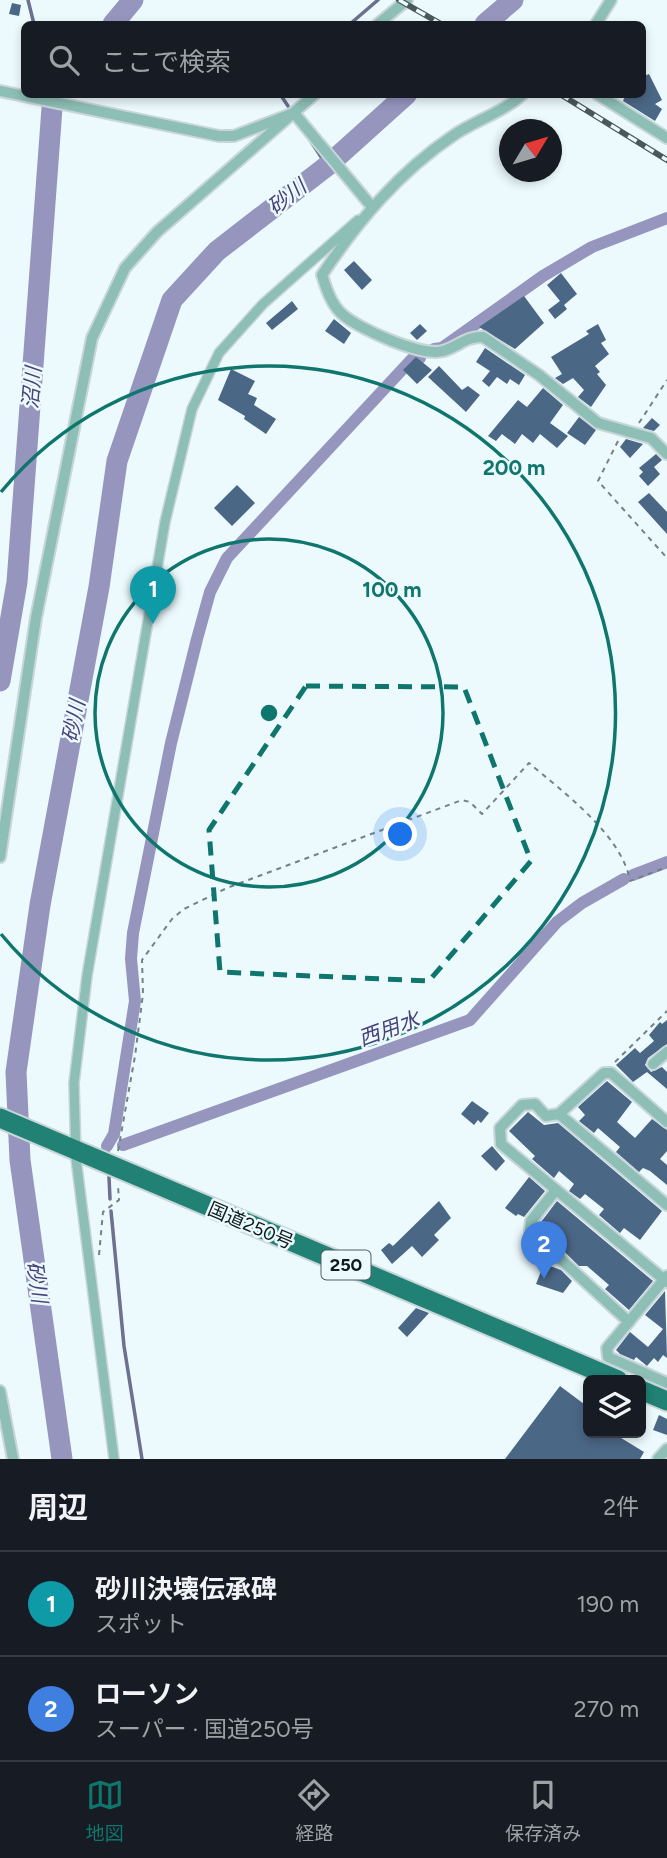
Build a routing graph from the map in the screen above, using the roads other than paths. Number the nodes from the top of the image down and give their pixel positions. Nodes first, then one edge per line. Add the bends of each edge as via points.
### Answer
1 (407, 0) edge
2 (611, 0) edge
3 (382, 21) edge
4 (598, 21) edge
5 (0, 91) edge
6 (21, 96) edge
7 (31, 98) edge
8 (312, 98) edge
9 (519, 98) edge
10 (603, 98) edge
11 (297, 117) junction
12 (667, 138) edge
13 (372, 207) junction
14 (667, 454) edge
15 (0, 857) edge
16 (667, 1052) edge
17 (653, 1064) dead end
18 (559, 1114) junction
19 (0, 1118) edge
20 (667, 1122) edge
21 (75, 1149) junction
22 (555, 1190) junction
23 (667, 1205) edge
24 (666, 1279) edge
25 (629, 1322) junction
26 (606, 1375) edge
27 (665, 1378) edge
28 (0, 1391) edge
29 (646, 1392) edge
30 (667, 1401) edge
31 (667, 1449) edge
32 (13, 1459) edge
33 (114, 1459) edge
34 (658, 1459) edge

1 - 3 street
2 - 4 street
5 - 6 street
7 - 11 street via 219,136 234,136
8 - 11 street
9 - 13 street via 424,157
10 - 12 street
11 - 13 street
11 - 15 street via 157,232 125,268 92,338 39,605
13 - 14 street via 322,275 341,314 419,352 443,351 463,340 483,337 598,423 652,438
13 - 21 street via 242,327 219,353 192,409 164,522 87,976 74,1083
16 - 17 street
18 - 20 street via 608,1073
18 - 22 street via 546,1116 535,1104 522,1105 500,1128 501,1144
18 - 23 street
19 - 21 highway, 国道250号 / 250
21 - 26 highway, 国道250号 / 250
21 - 33 street
22 - 24 street
22 - 25 street via 531,1221 530,1231
24 - 25 street
25 - 27 street via 607,1348 608,1357
28 - 32 street
29 - 30 highway
31 - 34 street

